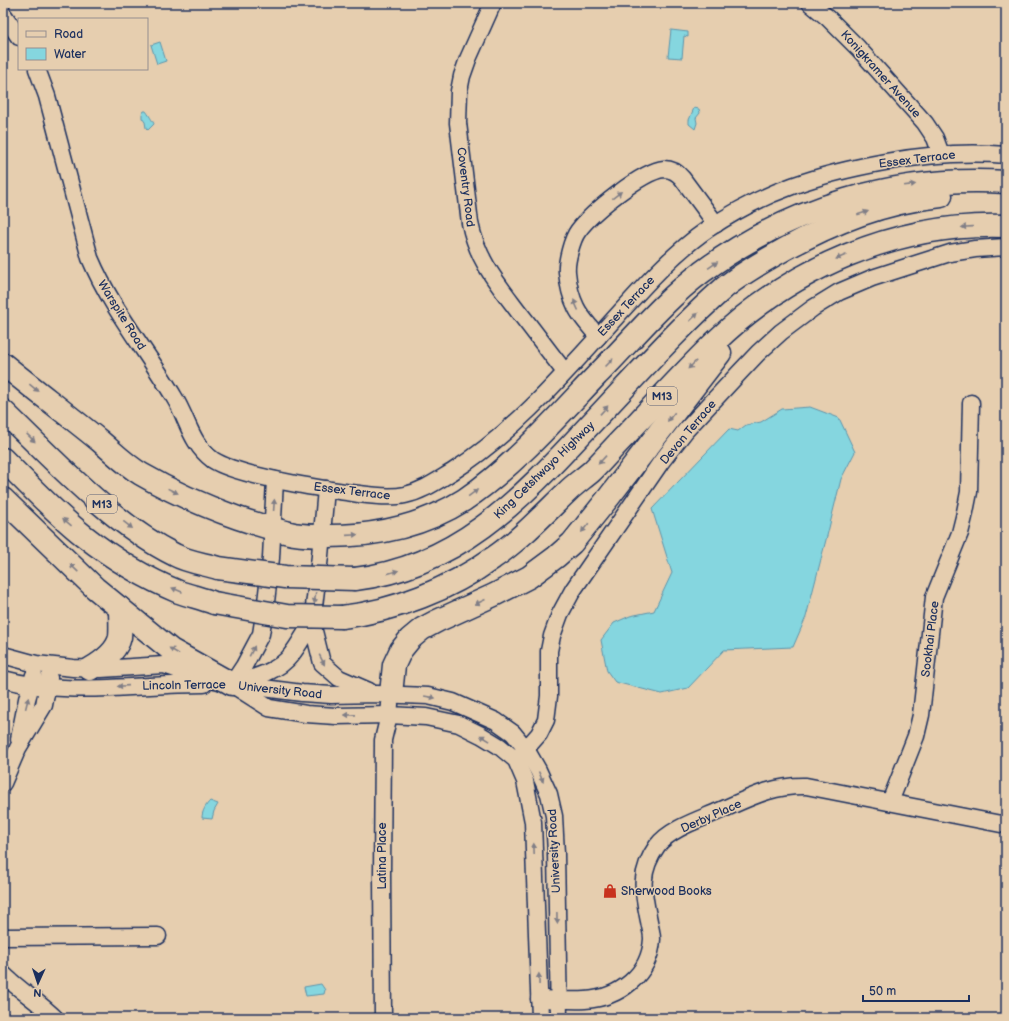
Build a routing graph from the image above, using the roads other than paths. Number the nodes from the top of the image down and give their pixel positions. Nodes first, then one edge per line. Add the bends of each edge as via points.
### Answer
1 (493, 3) edge
2 (810, 3) edge
3 (3, 14) edge
4 (18, 36) edge
5 (37, 70) edge
6 (941, 154) junction
7 (1006, 155) edge
8 (1006, 182) edge
9 (1006, 191) edge
10 (716, 224) junction
11 (1006, 226) edge
12 (1006, 247) edge
13 (755, 308) junction
14 (598, 337) junction
15 (3, 364) edge
16 (565, 372) junction
17 (971, 403) dead end
18 (3, 411) edge
19 (3, 459) edge
20 (275, 480) junction
21 (326, 489) junction
22 (3, 499) edge
23 (272, 529) junction
24 (322, 536) junction
25 (120, 608) junction
26 (312, 623) junction
27 (3, 655) edge
28 (44, 665) junction
29 (90, 669) junction
30 (3, 679) edge
31 (232, 684) junction
32 (32, 685) junction
33 (48, 687) junction
34 (386, 701) junction
35 (18, 748) junction
36 (521, 755) junction
37 (3, 783) edge
38 (890, 802) junction
39 (1006, 825) edge
40 (158, 936) dead end
41 (3, 938) edge
42 (3, 974) edge
43 (539, 999) junction
44 (559, 999) junction
45 (55, 1018) edge
46 (383, 1018) edge
47 (540, 1018) edge
48 (559, 1018) edge

1 - 16 street, Coventry Road via 468,60 458,91 458,123 472,235 491,276
2 - 6 street, Konigkramer Avenue via 858,48 925,123
3 - 4 street
5 - 20 street, Warspite Road via 47,96 90,258 108,295 176,399 191,436 202,450 215,461 231,468
6 - 7 street, Essex Terrace
6 - 10 street, Essex Terrace via 862,166 820,176 741,208
24 -> 8 highway via 349,536 407,527 436,516 462,501 486,484 530,444 667,303 700,274 760,234 831,204 892,188 944,182
18 -> 9 highway, King Cetshwayo Highway / M13, bridge via 113,513 147,540 176,556 218,568 285,577 376,577 396,572 437,555 500,516 558,460 679,331 725,287 758,264 846,219 895,203 970,192
10 - 14 street, Essex Terrace via 678,253
14 -> 10 street via 576,308 567,270 571,246 578,231 601,207 625,188 655,171 672,170 678,173
11 -> 13 highway, M13 via 990,225 916,233 880,243 842,256 812,271
12 - 36 street, Devon Terrace via 950,253 872,278 839,292 781,332 740,372 686,430 661,462 573,590 552,636 546,720 539,734
13 -> 19 highway, M13, bridge via 715,342 592,471 493,558 451,583 413,600 368,613 342,617 287,616 214,603 180,592 149,578 83,535 55,512
13 -> 34 highway via 572,543 529,578 437,621 410,639 394,665
14 - 16 street, Essex Terrace
15 -> 23 highway via 138,472 206,507
16 - 21 street, Essex Terrace via 516,421 472,459 428,487 398,496 376,496
17 - 38 street, Sookhai Place via 969,492 964,517 934,597 921,715 916,736
20 - 21 street, Essex Terrace
23 -> 20 street
21 - 24 street
25 -> 22 highway via 94,588
23 - 24 highway
31 -> 23 street via 260,634 267,595
24 -> 26 street
25 - 29 highway via 120,639 103,661
31 -> 25 highway via 171,650
26 - 31 street via 282,664 257,678
26 -> 34 street via 322,663 339,678
27 - 28 street, Lincoln Terrace
28 - 29 street, Lincoln Terrace
28 - 32 street
28 - 33 street
29 - 31 street, Lincoln Terrace via 164,666
30 - 32 street, Lincoln Terrace
31 -> 33 street, Lincoln Terrace
31 - 34 street, University Road
34 -> 31 street, University Road via 336,716 306,714 269,708
32 - 33 street, Lincoln Terrace
35 -> 32 street
33 - 35 street via 44,705
36 -> 34 street, University Road via 459,724 426,718
34 -> 36 street, University Road via 428,696 453,702 496,721 513,733
34 - 46 street, Latina Place via 383,740
35 - 37 street
43 -> 36 street, University Road via 533,822
36 -> 44 street, University Road via 538,770 549,794 554,816
38 - 39 street, Derby Place
38 - 44 street, Derby Place via 806,786 774,788 669,834 648,860 645,871 644,896 652,938 644,968 624,988 608,995 586,1000
40 - 41 street
42 - 45 street
43 - 44 street, Derby Place
43 - 47 street, University Road
44 - 48 street, University Road

